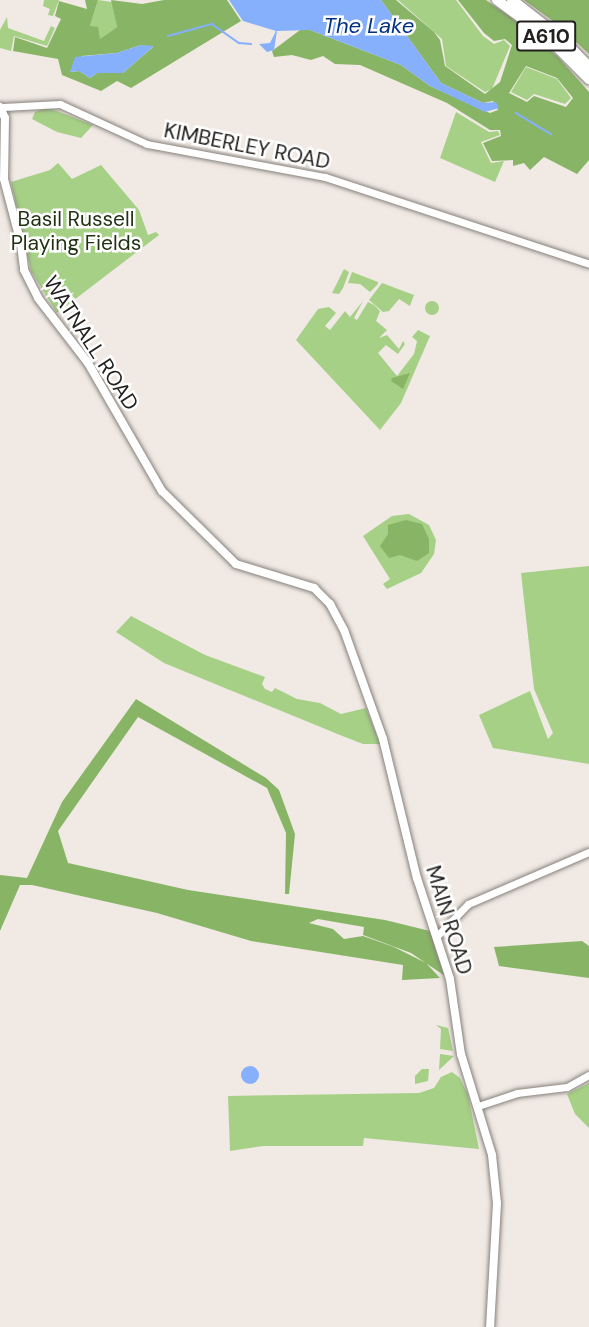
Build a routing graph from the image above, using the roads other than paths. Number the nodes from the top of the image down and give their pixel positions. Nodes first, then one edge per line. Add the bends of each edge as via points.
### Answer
1 (497, 0) edge
2 (512, 0) edge
3 (589, 67) edge
4 (589, 79) edge
5 (2, 107) edge
6 (589, 264) edge
7 (266, 574) joint
8 (589, 852) edge
9 (436, 937) junction
10 (589, 1074) edge
11 (478, 1106) junction
12 (490, 1327) edge

1 - 4 highway, A610 via 546,36
2 - 3 highway, A610 via 562,39
5 - 6 street, KIMBERLEY ROAD via 60,104 147,144 325,177
5 - 7 main road, WATNALL ROAD via 4,179 24,270 38,298 88,363 139,454 176,508 236,564
7 - 9 main road, MAIN ROAD via 314,588 330,604 345,630 383,739 417,878
8 - 9 street via 468,904
9 - 11 main road, MAIN ROAD via 450,979 461,1054
10 - 11 street via 567,1087 531,1090
11 - 12 main road, MAIN ROAD via 497,1191

